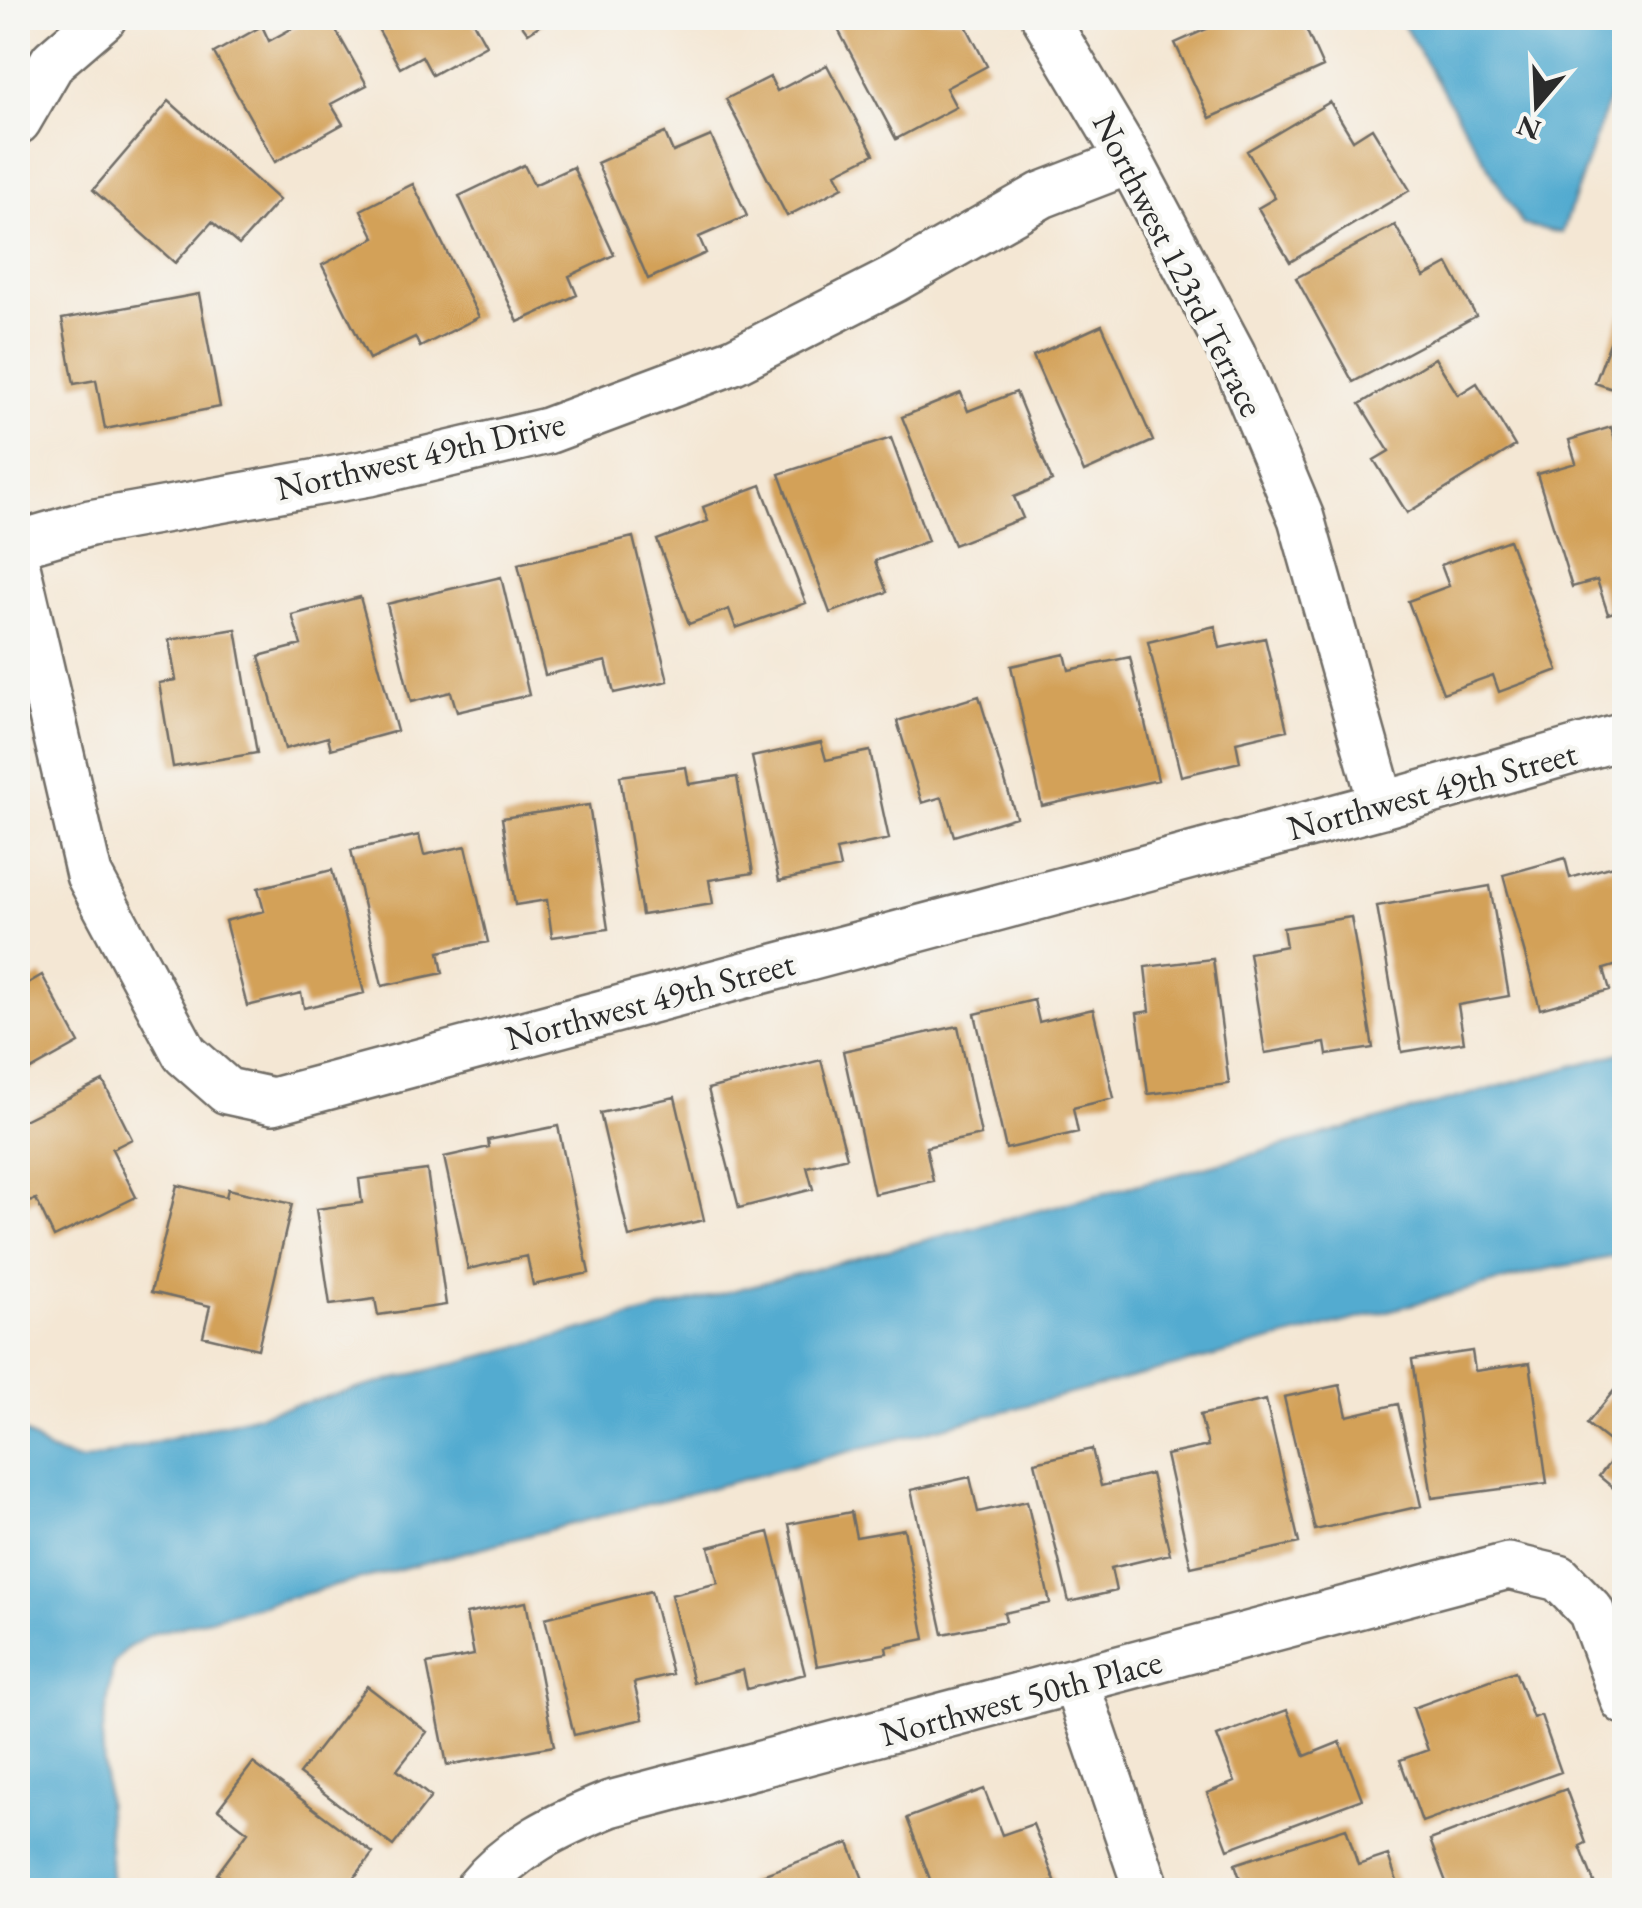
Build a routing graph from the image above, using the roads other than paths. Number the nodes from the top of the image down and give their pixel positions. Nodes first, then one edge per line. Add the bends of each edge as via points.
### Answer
1 (103, 18) edge
2 (1045, 18) edge
3 (18, 121) edge
4 (1130, 161) junction
5 (18, 544) edge
6 (18, 570) edge
7 (1624, 736) edge
8 (1382, 805) junction
9 (1076, 1683) junction
10 (1624, 1700) edge
11 (486, 1879) edge
12 (1147, 1890) edge

1 - 3 street via 53,61
2 - 4 street, Northwest 123rd Terrace
4 - 5 street, Northwest 49th Drive via 1042,196 734,360 547,431 369,473 90,523
4 - 8 street, Northwest 123rd Terrace via 1232,353 1301,518
6 - 8 street, Northwest 49th Street via 89,875 185,1054 227,1090 272,1100
7 - 8 street, Northwest 49th Street
9 - 10 street, Northwest 50th Place via 1508,1566 1559,1578 1591,1611
9 - 11 street, Northwest 50th Place via 610,1804 546,1830
9 - 12 street

